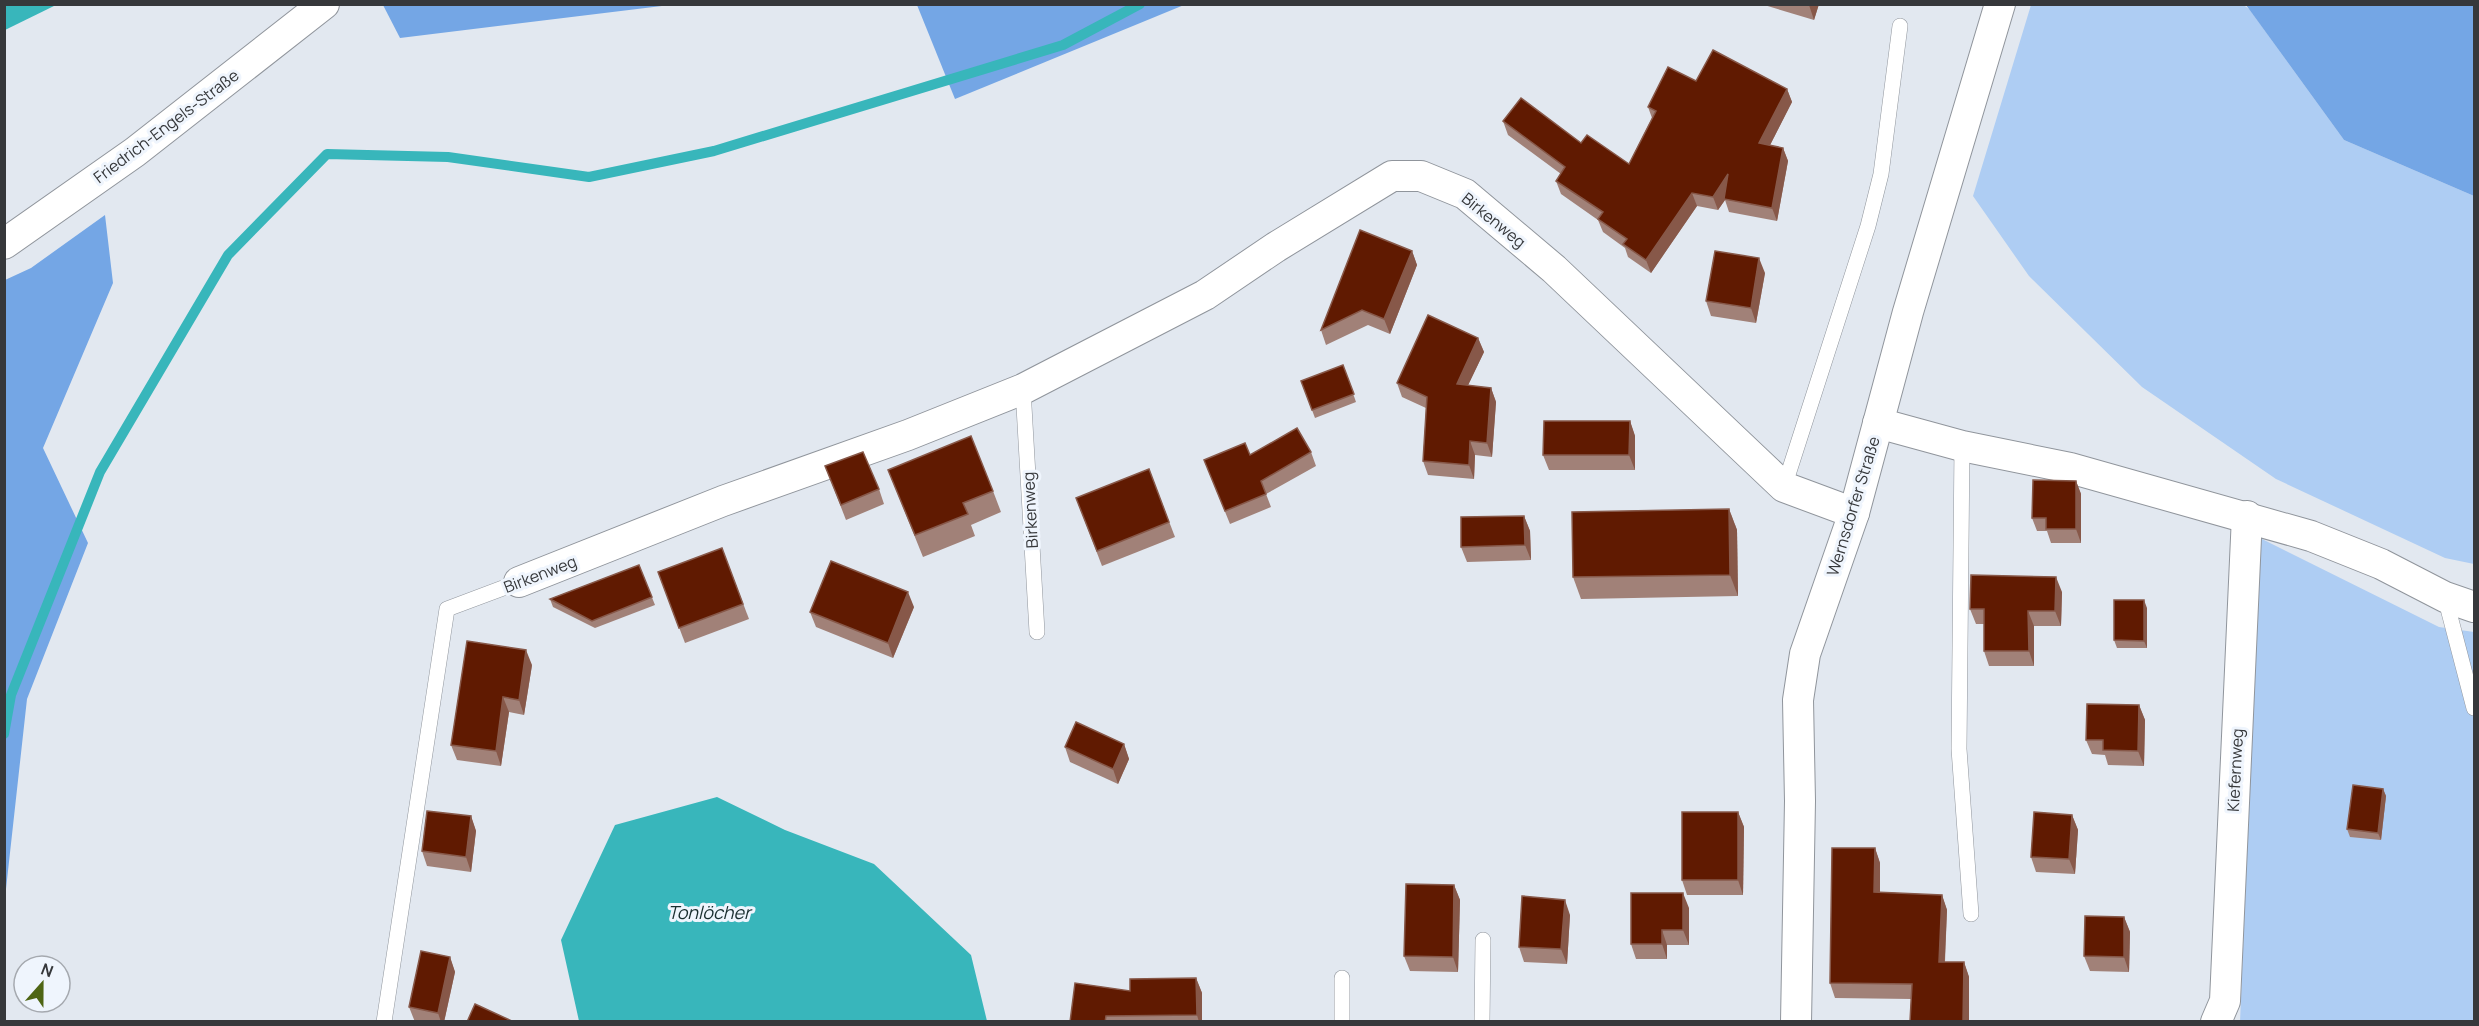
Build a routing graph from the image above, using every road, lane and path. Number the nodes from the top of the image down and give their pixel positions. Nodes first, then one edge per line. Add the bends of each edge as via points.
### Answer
1 (324, 4) edge
2 (2000, 4) edge
3 (1900, 26) dead end
4 (4, 244) edge
5 (1023, 389) junction
6 (1878, 423) junction
7 (1962, 446) junction
8 (1784, 487) junction
9 (1854, 513) junction
10 (2247, 516) junction
11 (519, 582) joint
12 (2445, 597) junction
13 (2475, 607) edge
14 (1037, 632) dead end
15 (2475, 708) edge
16 (1971, 914) dead end
17 (1483, 940) dead end
18 (1342, 978) dead end
19 (384, 1022) edge
20 (1341, 1022) edge
21 (1482, 1022) edge
22 (1796, 1022) edge
23 (2216, 1022) edge

1 - 4 street, Friedrich-Engels-Straße via 135,152
2 - 6 street, Wernsdorfer Straße
3 - 8 lane via 1881,174 1868,226
5 - 8 street, Birkenweg via 1205,295 1392,177 1421,176 1466,194 1554,269
5 - 11 street, Birkenweg
5 - 14 lane, Birkenweg
6 - 7 street
6 - 9 street, Wernsdorfer Straße
7 - 10 street via 2070,468
7 - 16 lane via 1959,749
8 - 9 street, Birkenweg
9 - 22 street, Wernsdorfer Straße via 1805,654 1798,700
10 - 12 street via 2381,564
10 - 23 street, Kiefernweg via 2225,1001
11 - 19 lane, Birkenweg via 447,609
12 - 13 street
12 - 15 lane
17 - 21 lane
18 - 20 lane

